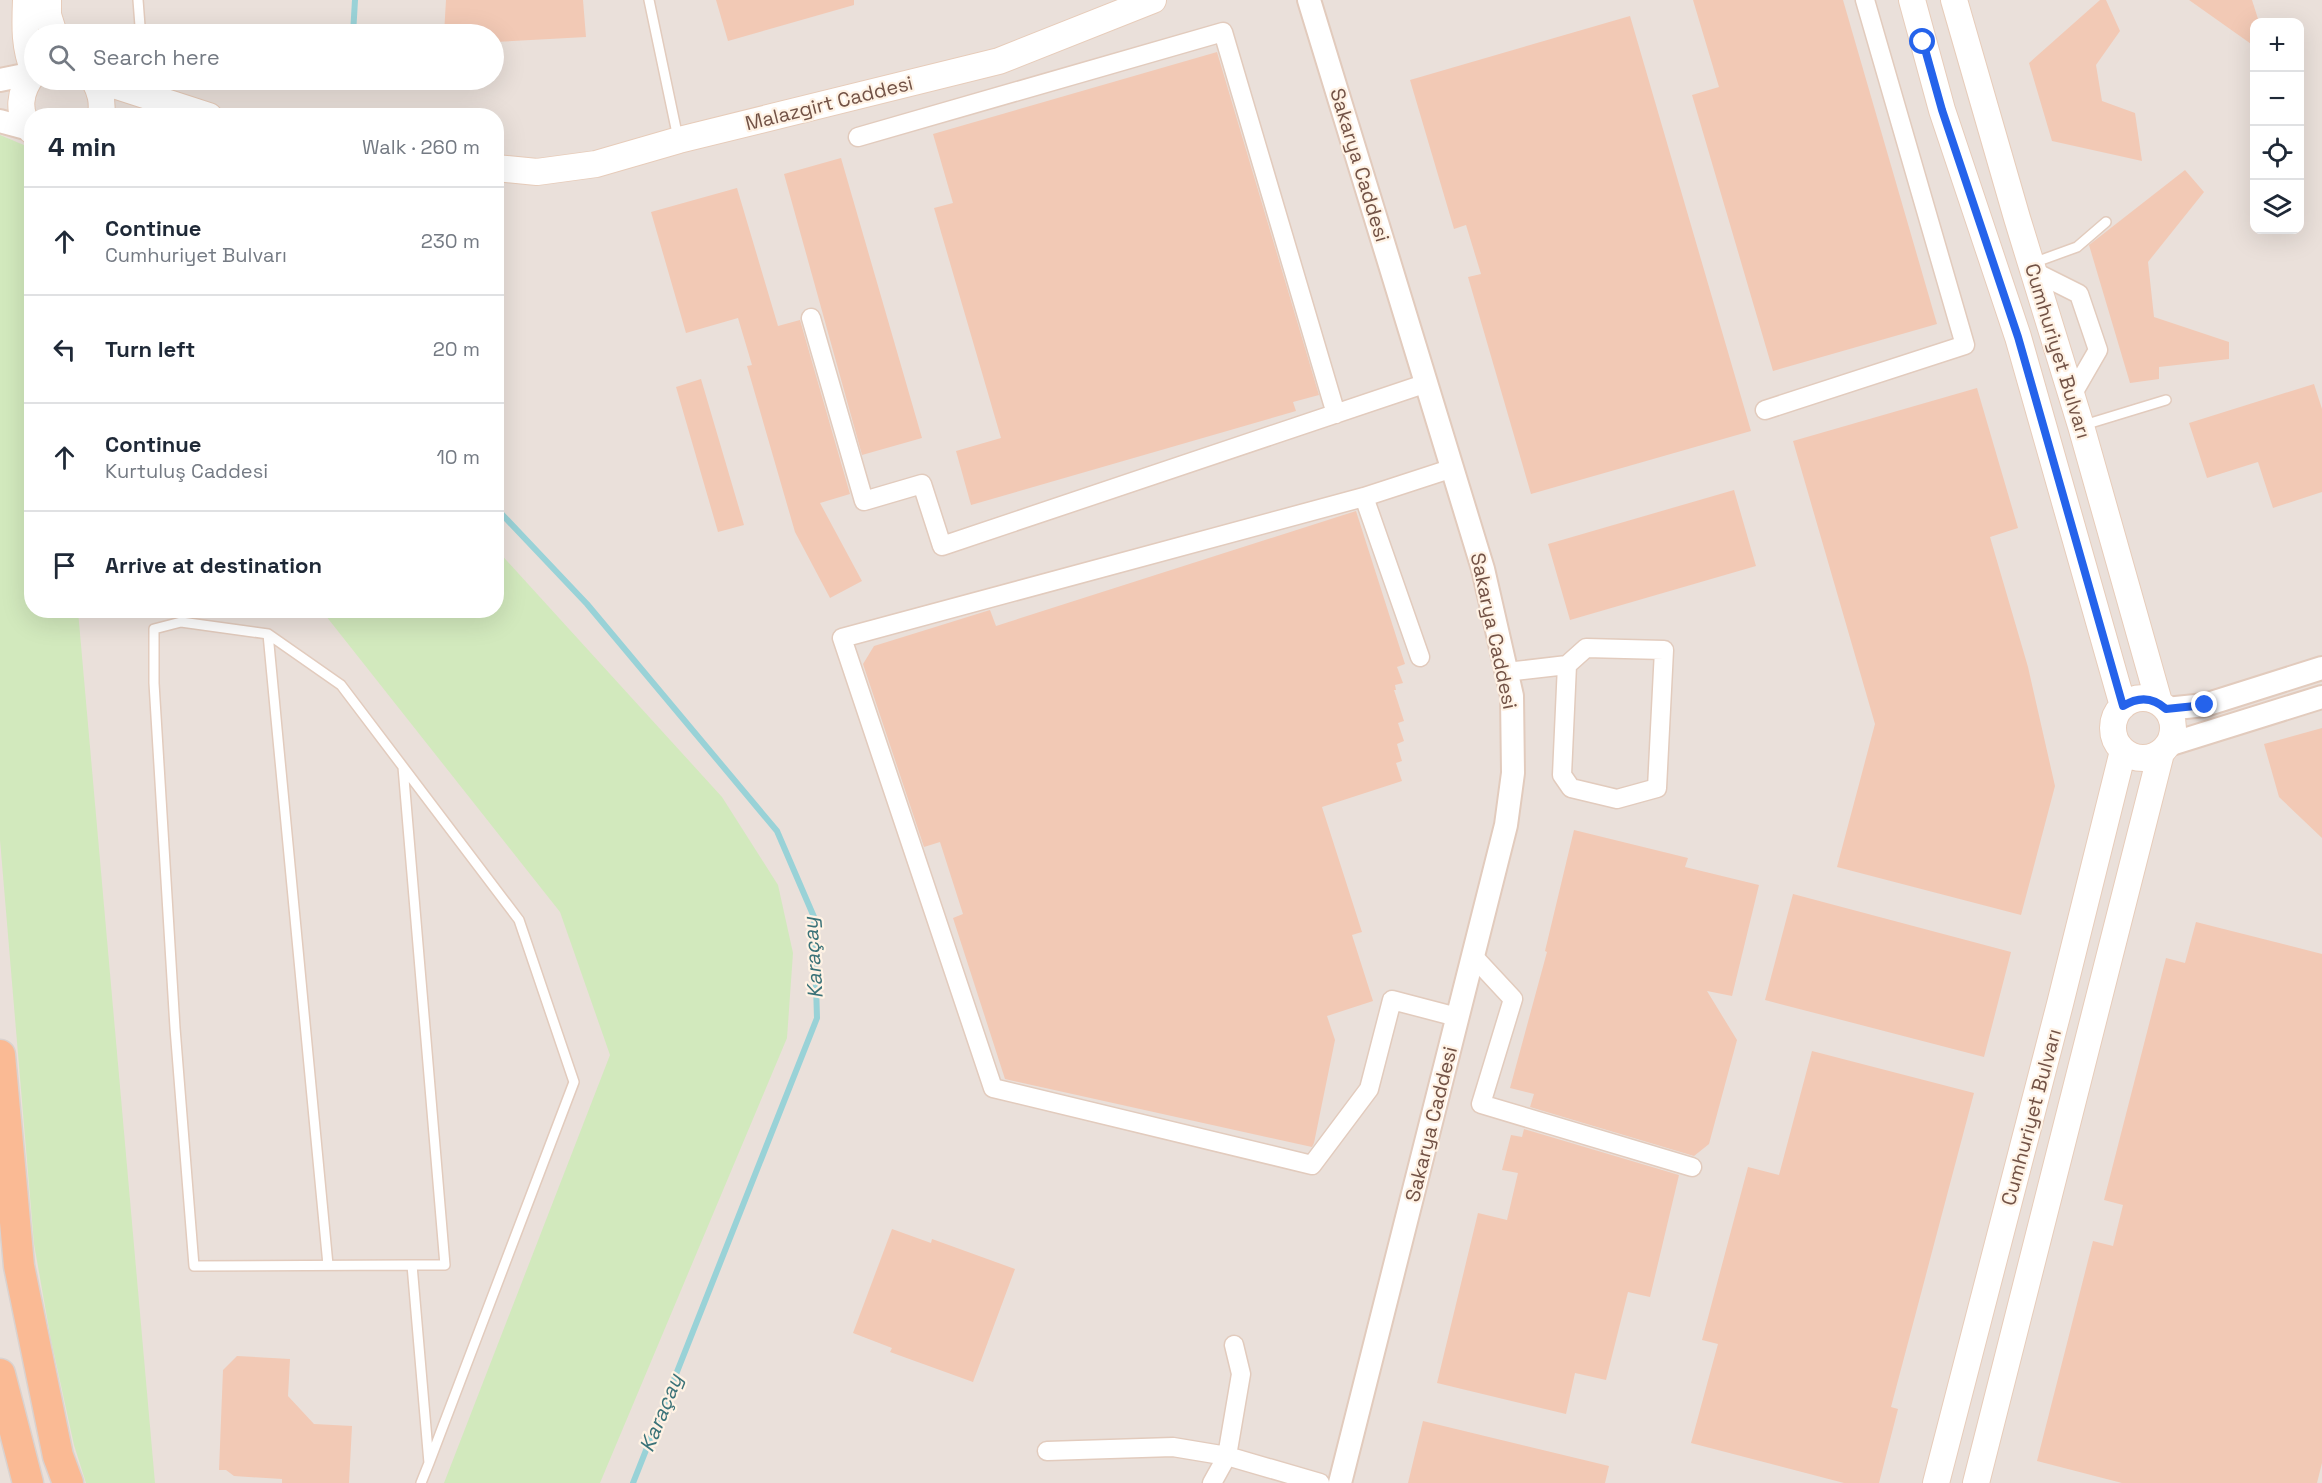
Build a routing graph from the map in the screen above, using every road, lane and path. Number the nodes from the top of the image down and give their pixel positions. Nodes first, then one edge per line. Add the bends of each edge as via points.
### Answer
1 (26, 0) edge
2 (48, 0) edge
3 (138, 0) edge
4 (649, 0) edge
5 (1153, 0) edge
6 (1309, 0) edge
7 (1865, 0) edge
8 (1912, 0) edge
9 (1954, 0) edge
10 (24, 24) edge
11 (51, 24) edge
12 (140, 24) edge
13 (24, 74) edge
14 (0, 80) edge
15 (24, 89) edge
16 (100, 90) edge
17 (127, 90) edge
18 (102, 108) edge
19 (184, 108) edge
20 (0, 121) edge
21 (24, 121) edge
22 (24, 128) edge
23 (858, 137) dead end
24 (679, 140) junction
25 (504, 169) edge
26 (2106, 222) dead end
27 (2032, 267) junction
28 (811, 318) dead end
29 (1427, 383) junction
30 (2072, 395) junction
31 (2166, 400) dead end
32 (1765, 410) dead end
33 (1336, 414) junction
34 (2081, 426) junction
35 (1453, 468) junction
36 (1364, 497) junction
37 (268, 634) junction
38 (1420, 657) dead end
39 (1567, 665) junction
40 (2322, 669) edge
41 (1506, 672) junction
42 (2322, 697) edge
43 (2123, 706) junction
44 (2163, 706) junction
45 (2164, 749) junction
46 (2123, 751) junction
47 (402, 767) junction
48 (1473, 956) junction
49 (1457, 1017) junction
50 (0, 1055) edge
51 (1692, 1167) dead end
52 (328, 1265) junction
53 (412, 1265) junction
54 (1234, 1345) dead end
55 (0, 1374) edge
56 (1047, 1451) dead end
57 (1227, 1456) junction
58 (429, 1463) junction
59 (63, 1470) edge
60 (28, 1483) edge
61 (421, 1483) edge
62 (1212, 1483) edge
63 (1320, 1483) edge
64 (1340, 1483) edge
65 (1936, 1483) edge
66 (1976, 1483) edge

1 - 10 main road
2 - 11 main road
3 - 12 lane
4 - 24 lane
5 - 24 main road, Malazgirt Caddesi via 999,61
6 - 29 street, Sakarya Caddesi
7 - 32 street via 1965,345
8 - 43 main road, Cumhuriyet Bulvarı via 1942,110 2018,337
9 - 27 main road, Cumhuriyet Bulvarı
13 - 14 street
15 - 21 main road
16 - 18 main road
17 - 19 main road
20 - 22 street
23 - 33 street via 1222,32
24 - 25 main road, Malazgirt Caddesi via 596,164 537,172
26 - 27 lane via 2077,247
27 - 30 main road, Cumhuriyet Bulvarı
27 - 30 street via 2079,294 2098,350
28 - 33 street via 864,501 922,484 942,546
29 - 33 street
29 - 35 street, Sakarya Caddesi
30 - 34 main road, Cumhuriyet Bulvarı
31 - 34 lane
34 - 44 main road, Cumhuriyet Bulvarı
35 - 36 street
35 - 41 street, Sakarya Caddesi via 1484,570
36 - 38 street
36 - 49 street via 842,638 993,1088 1312,1165 1369,1089 1392,1000
37 - 47 lane via 341,685
37 - 52 lane
37 - 52 lane via 181,621 154,629 174,1016 194,1266
39 - 39 street via 1586,648 1664,650 1657,788 1617,799 1571,788 1562,775
39 - 41 street
40 - 44 street via 2205,705
41 - 48 street, Sakarya Caddesi via 1512,696 1513,773 1506,825
42 - 45 street
43 - 44 main road via 2140,698
43 - 46 main road via 2113,722 2116,743
44 - 45 main road via 2173,726 2173,736
45 - 46 main road via 2142,758
45 - 66 main road, Cumhuriyet Bulvarı
46 - 65 main road, Cumhuriyet Bulvarı
47 - 53 lane via 445,1265
47 - 58 lane via 519,920 574,1082
48 - 49 street, Sakarya Caddesi
48 - 51 street via 1513,999 1481,1104
49 - 64 street, Sakarya Caddesi
50 - 59 highway via 19,1266
52 - 53 lane
53 - 58 lane
54 - 57 street via 1241,1374
55 - 60 highway
56 - 57 street via 1173,1447
57 - 62 street
57 - 63 street
58 - 61 lane

